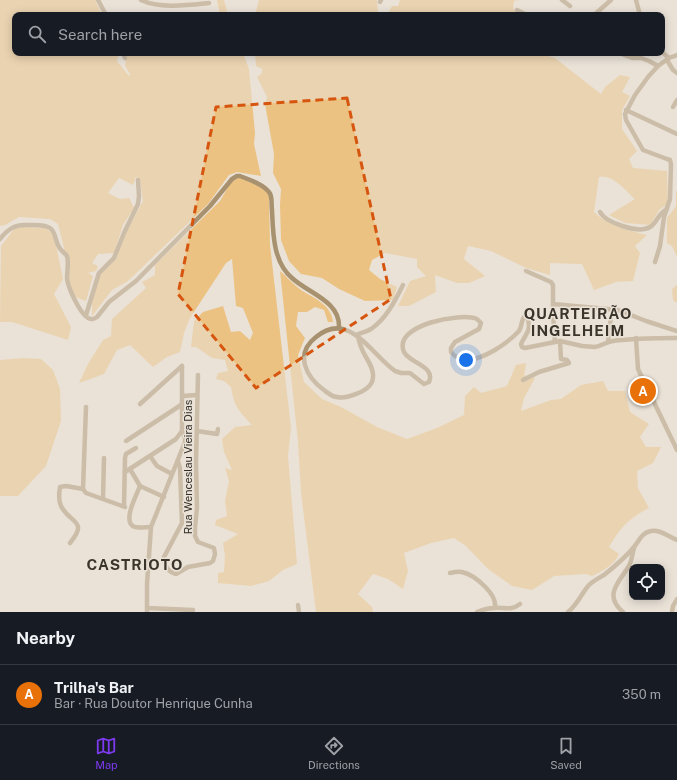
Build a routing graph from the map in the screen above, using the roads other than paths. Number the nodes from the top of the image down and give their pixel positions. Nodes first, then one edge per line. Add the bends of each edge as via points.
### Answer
1 (98, 0) edge
2 (141, 0) edge
3 (562, 0) edge
4 (611, 0) edge
5 (636, 0) edge
6 (209, 3) dead end
7 (570, 6) dead end
8 (517, 10) dead end
9 (104, 12) edge
10 (521, 12) edge
11 (597, 12) edge
12 (639, 12) edge
13 (677, 55) edge
14 (627, 56) edge
15 (665, 56) edge
16 (668, 59) junction
17 (658, 66) junction
18 (677, 73) edge
19 (677, 100) edge
20 (674, 107) dead end
21 (626, 110) junction
22 (677, 134) edge
23 (138, 180) dead end
24 (667, 209) junction
25 (600, 212) dead end
26 (0, 240) edge
27 (655, 262) dead end
28 (526, 271) dead end
29 (403, 285) dead end
30 (553, 304) junction
31 (86, 316) junction
32 (610, 316) dead end
33 (339, 327) junction
34 (677, 331) edge
35 (357, 336) junction
36 (636, 338) junction
37 (677, 338) edge
38 (557, 342) junction
39 (608, 342) junction
40 (198, 375) dead end
41 (523, 380) dead end
42 (197, 395) junction
43 (182, 396) junction
44 (140, 404) dead end
45 (181, 405) junction
46 (86, 407) dead end
47 (218, 429) dead end
48 (182, 431) junction
49 (197, 431) junction
50 (176, 439) junction
51 (126, 441) dead end
52 (183, 447) junction
53 (136, 448) dead end
54 (677, 450) edge
55 (150, 456) junction
56 (104, 458) dead end
57 (178, 461) junction
58 (130, 469) junction
59 (125, 472) junction
60 (172, 474) junction
61 (140, 486) junction
62 (84, 489) junction
63 (164, 497) junction
64 (103, 498) junction
65 (124, 506) junction
66 (130, 508) junction
67 (151, 527) junction
68 (677, 540) edge
69 (70, 543) dead end
70 (635, 547) junction
71 (450, 573) dead end
72 (677, 599) edge
73 (520, 604) dead end
74 (298, 605) dead end
75 (495, 608) junction
76 (147, 610) edge
77 (193, 610) dead end
78 (298, 612) edge
79 (477, 612) edge
80 (568, 612) edge
81 (623, 612) edge
82 (672, 612) edge

1 - 9 street
2 - 6 street via 158,4
3 - 7 street
4 - 11 street
5 - 12 street
8 - 10 street
13 - 16 street
14 - 17 street via 641,58
15 - 16 street
16 - 17 street
16 - 18 street
17 - 21 street via 635,94
19 - 20 street
21 - 22 street
21 - 24 street via 626,120 643,150 670,160 670,199
23 - 31 street via 138,204 114,258 99,273
24 - 25 street via 659,215 652,226 643,230 621,225
24 - 27 street
26 - 31 street via 6,232 16,226 46,226 51,229 67,258 67,279 72,293
28 - 30 street via 551,282 554,288
29 - 35 street via 394,303 376,324
30 - 34 street via 618,310
30 - 38 street
31 - 33 street via 90,319 97,317 109,302 136,281 210,206 232,179 240,176 266,188 271,195 275,243 280,262 292,278 333,309
32 - 39 street
33 - 35 street
33 - 35 street via 316,337 308,348 304,360 304,366 311,378 332,396 345,397 356,394 371,384 374,375
35 - 38 street via 395,371 410,373 424,384 429,382 429,373 405,354 402,344 412,331 434,321 470,317 479,320 479,329 452,345 451,352 459,359 480,358 491,352 519,331 524,317 528,319 529,327 528,334 521,344 524,348
36 - 37 street
36 - 39 street
36 - 54 street via 638,369
38 - 39 street via 588,347
38 - 41 street via 561,360 569,362
40 - 42 street, Rua Wenceslau Vieira Dias
42 - 43 street
42 - 49 street, Rua Wenceslau Vieira Dias
43 - 44 street via 182,366
43 - 45 street
45 - 48 street
45 - 51 street
46 - 62 street
47 - 49 street via 217,434
48 - 50 street
48 - 52 street via 185,438
49 - 57 street, Rua Wenceslau Vieira Dias via 196,536 198,542 214,548 215,558 213,561 188,567 176,574 172,573 164,562 166,551 182,523
50 - 52 street
50 - 55 street
52 - 57 street
53 - 59 street via 125,455
55 - 58 street
55 - 60 street via 157,466
56 - 64 street
57 - 60 street
58 - 59 street
58 - 61 street
59 - 65 street
60 - 63 street
61 - 63 street
61 - 66 street
62 - 64 street via 86,493
62 - 69 street via 60,487 60,505 75,520 78,529 78,534
63 - 67 street
64 - 65 street
65 - 66 street
66 - 67 street via 131,525
67 - 76 street
68 - 70 street via 653,530 643,534
70 - 80 street via 590,584
70 - 81 street via 633,558 614,589 614,601
71 - 75 street via 464,572 481,582 494,599
72 - 82 street
73 - 75 street via 508,609
74 - 78 street
75 - 79 street
76 - 77 street

